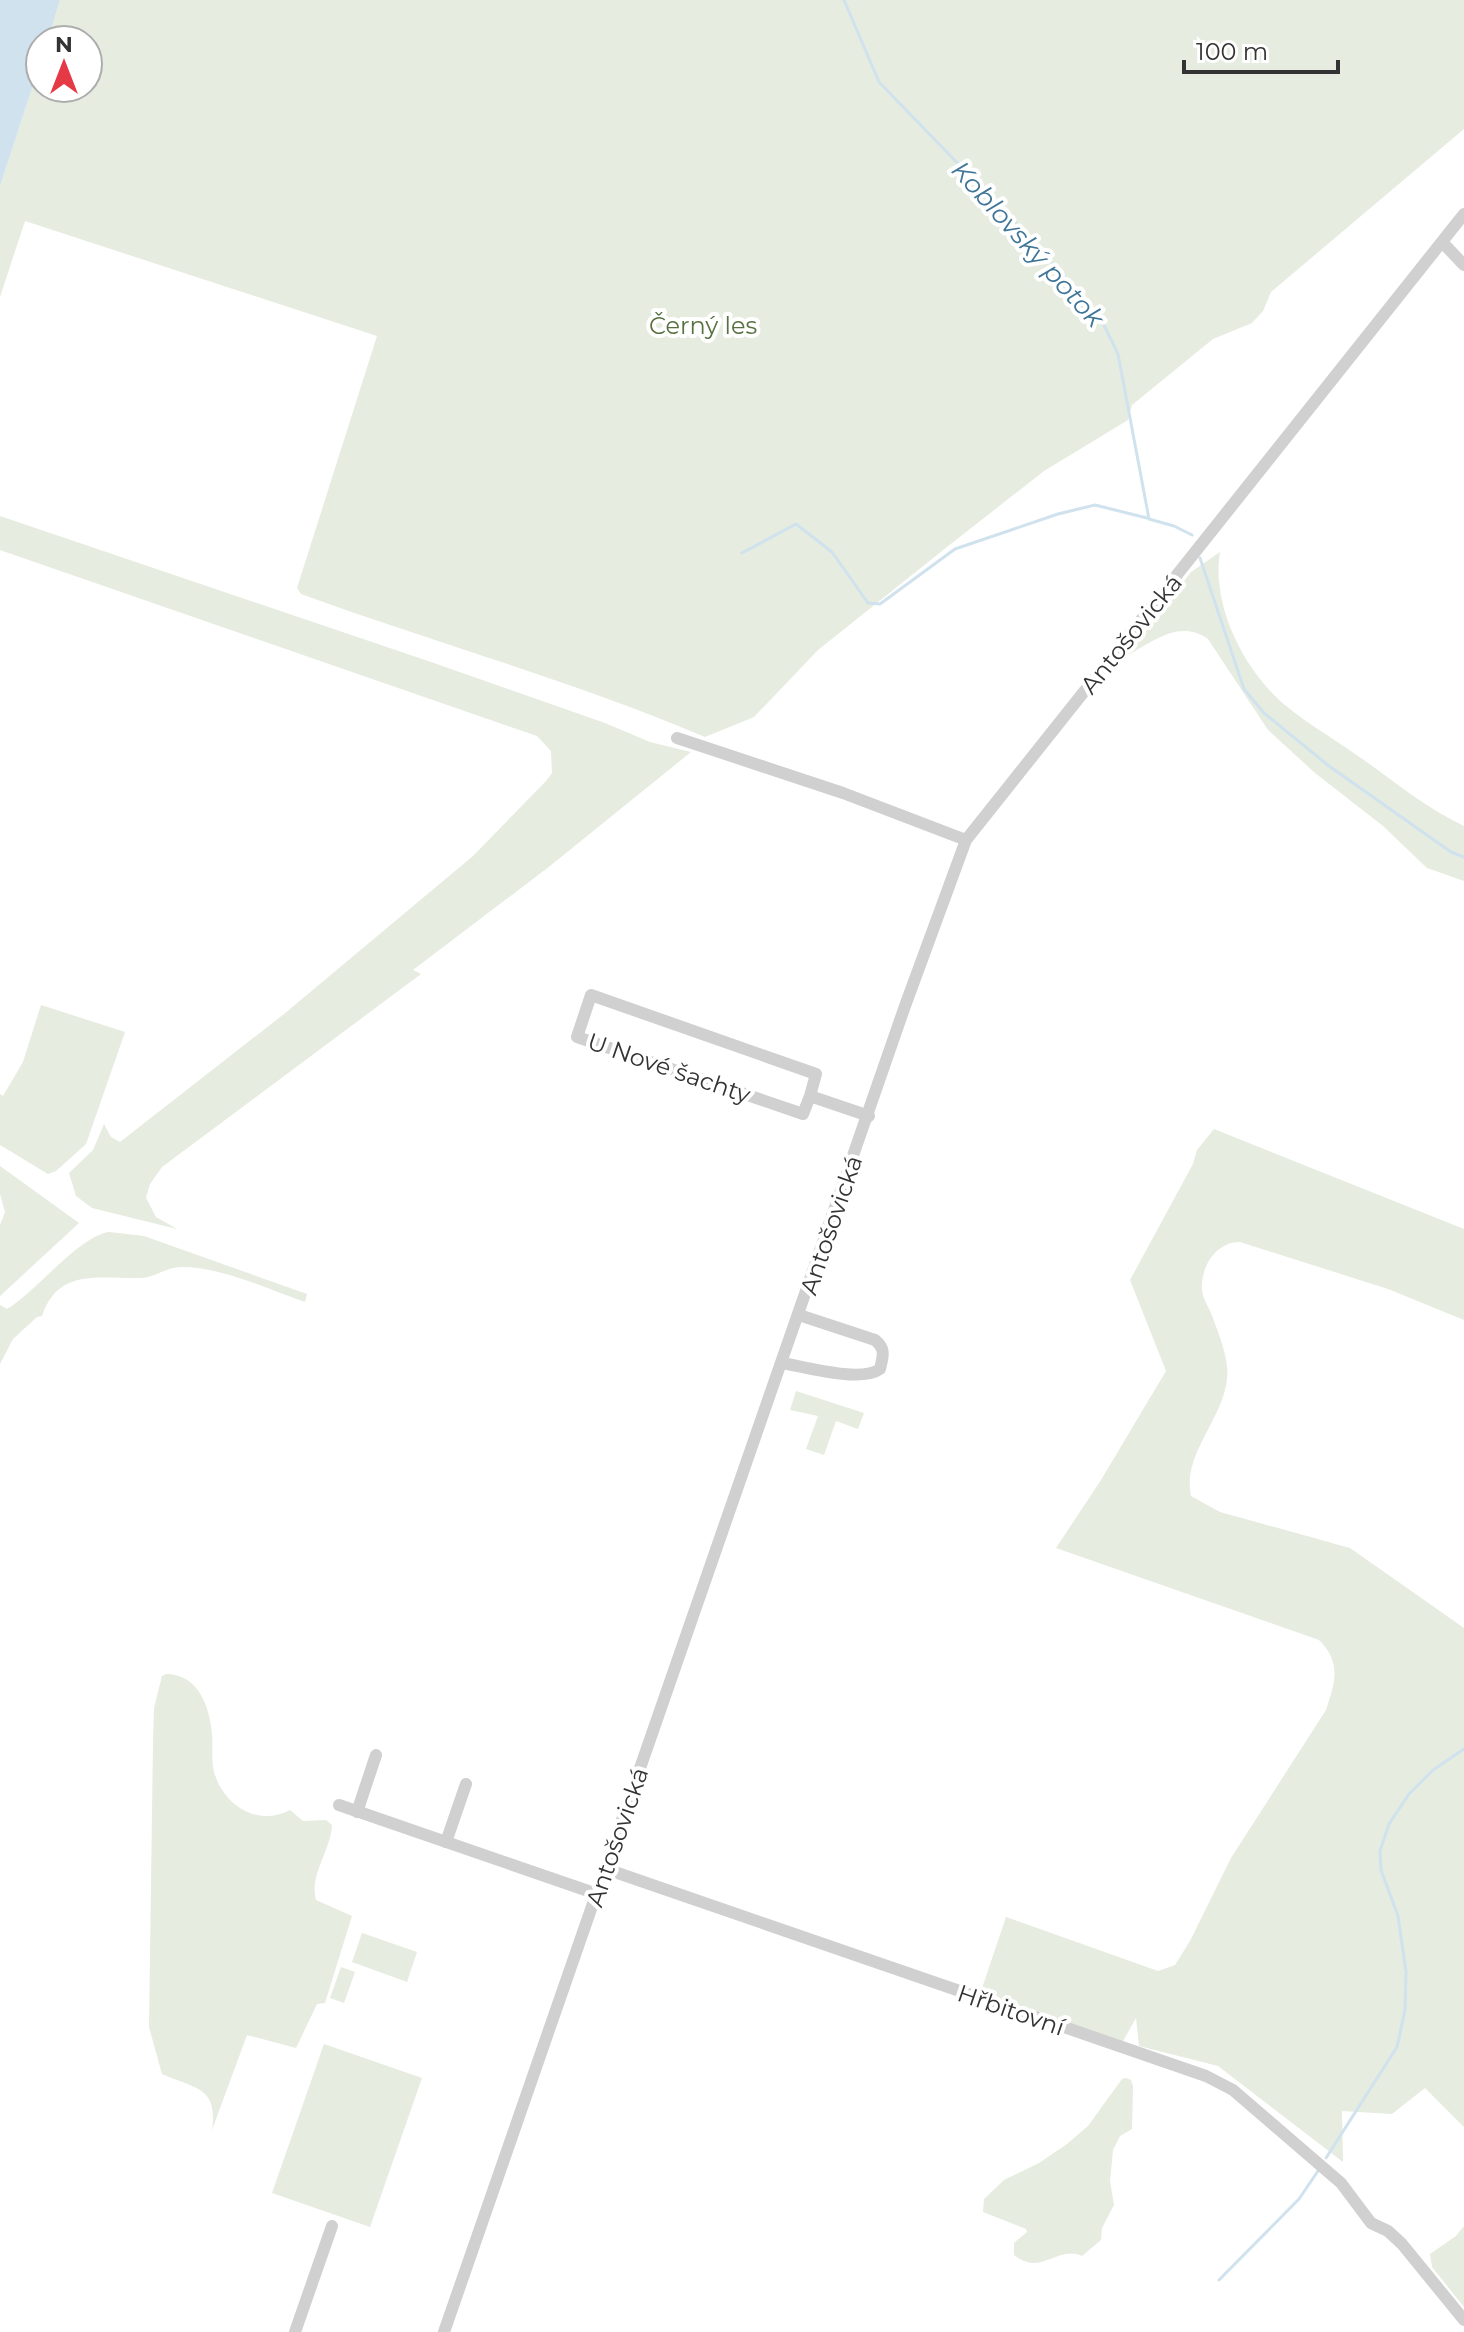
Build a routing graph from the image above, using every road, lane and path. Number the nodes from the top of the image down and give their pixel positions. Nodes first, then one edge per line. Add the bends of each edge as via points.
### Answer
1 (1464, 214) edge
2 (1442, 242) junction
3 (1464, 265) edge
4 (677, 738) dead end
5 (966, 840) junction
6 (810, 1096) junction
7 (869, 1116) junction
8 (799, 1315) junction
9 (782, 1363) junction
10 (376, 1755) dead end
11 (466, 1784) dead end
12 (339, 1805) dead end
13 (357, 1812) junction
14 (446, 1842) junction
15 (606, 1869) junction
16 (597, 1894) junction
17 (332, 2226) dead end
18 (1464, 2320) edge
19 (295, 2332) edge
20 (444, 2332) edge

1 - 2 street, Antošovická
2 - 3 street
2 - 5 street, Antošovická
4 - 5 street
5 - 7 street, Antošovická
6 - 6 street, U Nové šachty via 816,1074 591,995 577,1037 803,1114
6 - 7 street
7 - 8 street, Antošovická
8 - 9 street, Antošovická
8 - 9 street via 875,1340 884,1353 880,1369 860,1376
9 - 15 street, Antošovická
10 - 13 street
11 - 14 street
12 - 13 street
13 - 14 street
14 - 16 street
15 - 16 street, Antošovická
15 - 18 street, Hřbitovní via 1206,2076 1233,2090 1341,2183 1371,2223 1402,2244
16 - 20 street, Antošovická
17 - 19 street

